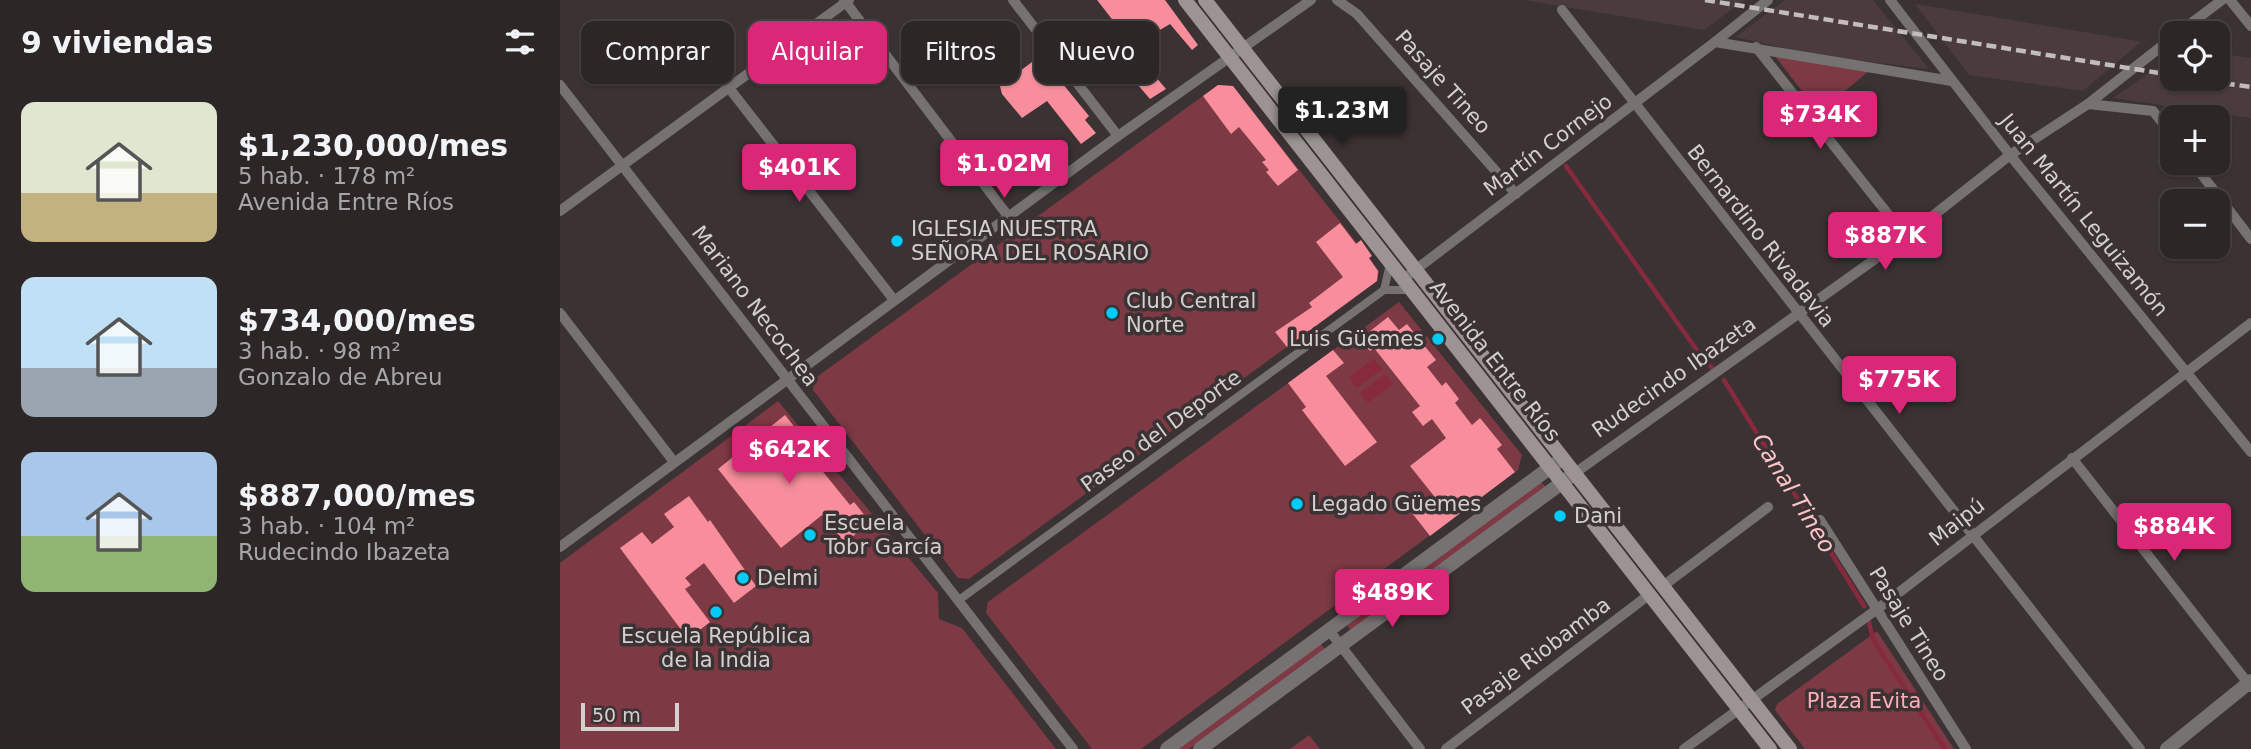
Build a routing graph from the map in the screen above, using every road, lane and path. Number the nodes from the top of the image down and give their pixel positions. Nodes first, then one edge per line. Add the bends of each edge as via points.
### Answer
1 (1013, 0) edge
2 (1185, 0) edge
3 (1205, 0) edge
4 (1311, 0) edge
5 (1337, 0) edge
6 (1768, 0) edge
7 (1890, 0) edge
8 (2222, 0) edge
9 (2230, 0) edge
10 (846, 1) edge
11 (1562, 10) dead end
12 (2194, 21) edge
13 (2251, 26) edge
14 (1715, 42) junction
15 (1241, 46) junction
16 (1756, 47) junction
17 (2160, 47) edge
18 (1228, 55) junction
19 (1952, 81) junction
20 (560, 85) edge
21 (729, 88) junction
22 (1633, 104) junction
23 (2088, 104) junction
24 (2160, 120) edge
25 (1118, 136) junction
26 (2010, 155) junction
27 (622, 164) junction
28 (2202, 175) edge
29 (1516, 194) junction
30 (560, 211) edge
31 (1008, 216) junction
32 (1906, 237) junction
33 (2251, 239) edge
34 (1390, 261) junction
35 (1410, 275) junction
36 (1384, 290) junction
37 (1415, 293) junction
38 (894, 300) junction
39 (560, 313) edge
40 (1798, 316) junction
41 (2251, 323) edge
42 (2186, 370) junction
43 (787, 381) junction
44 (2251, 452) edge
45 (2072, 458) junction
46 (674, 462) junction
47 (1557, 462) junction
48 (1569, 478) junction
49 (1768, 507) dead end
50 (1820, 520) dead end
51 (1973, 533) junction
52 (562, 541) edge
53 (1663, 586) junction
54 (1650, 594) junction
55 (959, 600) junction
56 (1876, 610) junction
57 (1328, 629) junction
58 (1341, 645) junction
59 (2250, 684) edge
60 (1751, 698) junction
61 (1739, 707) junction
62 (1073, 749) edge
63 (1167, 749) edge
64 (1200, 749) edge
65 (1420, 749) edge
66 (1446, 749) edge
67 (1684, 749) edge
68 (1770, 749) edge
69 (1790, 749) edge
70 (1966, 749) edge
71 (2140, 749) edge
72 (2166, 749) edge

1 - 25 street
2 - 18 main road, Avenida Entre Ríos
3 - 15 main road, Avenida Entre Ríos
4 - 15 street
5 - 29 street, Pasaje Tineo via 1357,14
6 - 14 street, Martín Cornejo
7 - 19 street, Juan Martín Leguizamón
8 - 12 street
9 - 13 street
10 - 21 street
10 - 31 street
11 - 22 street, Bernardino Rivadavia
14 - 16 street
14 - 22 street, Martín Cornejo
15 - 18 street
15 - 35 main road, Avenida Entre Ríos
16 - 19 street
16 - 32 street
17 - 23 street, Rudecindo Ibazeta
18 - 25 street
18 - 34 main road, Avenida Entre Ríos
19 - 26 street, Juan Martín Leguizamón
20 - 27 street, Mariano Necochea
21 - 27 street
21 - 38 street
22 - 29 street, Martín Cornejo
22 - 40 street, Bernardino Rivadavia
23 - 24 street via 2153,111
23 - 26 street, Rudecindo Ibazeta
25 - 31 street
26 - 32 street, Rudecindo Ibazeta
26 - 42 street, Juan Martín Leguizamón
27 - 30 street
27 - 43 street, Mariano Necochea
28 - 33 street
29 - 35 street, Martín Cornejo
31 - 38 street
32 - 40 street, Rudecindo Ibazeta
34 - 35 main road, Avenida Entre Ríos
34 - 36 street
35 - 37 main road, Avenida Entre Ríos
35 - 47 main road, Avenida Entre Ríos
36 - 37 street
36 - 55 street, Paseo del Deporte
37 - 47 main road, Avenida Entre Ríos
38 - 43 street
39 - 46 street
40 - 48 street, Rudecindo Ibazeta
40 - 51 street, Bernardino Rivadavia
41 - 42 street, Maipú
42 - 44 street, Juan Martín Leguizamón
42 - 45 street, Maipú
43 - 46 street
43 - 55 street, Mariano Necochea
45 - 51 street, Maipú
45 - 59 street
46 - 52 street
47 - 48 main road, Avenida Entre Ríos
47 - 57 street
48 - 53 main road, Avenida Entre Ríos
48 - 54 main road, Avenida Entre Ríos
48 - 58 street, Rudecindo Ibazeta
49 - 53 street
50 - 56 street, Pasaje Tineo
51 - 56 street, Maipú
51 - 71 street, Bernardino Rivadavia
53 - 60 main road, Avenida Entre Ríos
54 - 61 main road, Avenida Entre Ríos
54 - 66 street, Pasaje Riobamba
55 - 62 street, Mariano Necochea
56 - 60 street, Maipú
56 - 70 street, Pasaje Tineo
57 - 58 street
57 - 63 street
58 - 64 street, Rudecindo Ibazeta
58 - 65 street
59 - 72 street
60 - 61 street, Maipú
60 - 69 main road, Avenida Entre Ríos
61 - 67 street, Maipú
61 - 68 main road, Avenida Entre Ríos

